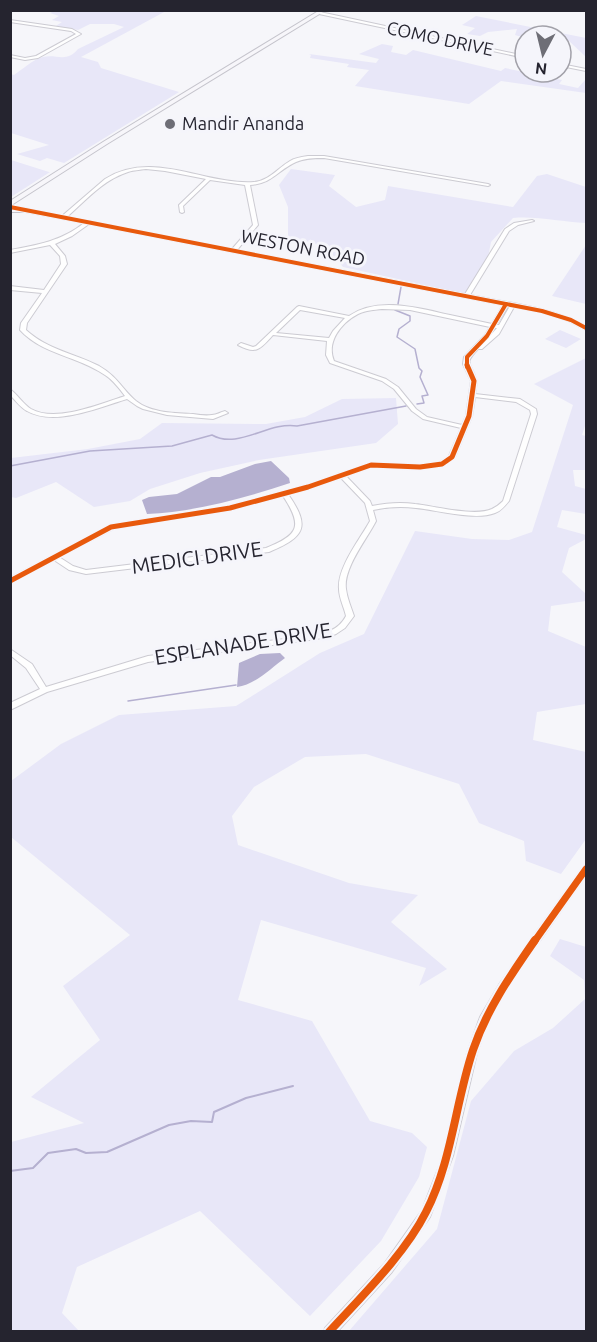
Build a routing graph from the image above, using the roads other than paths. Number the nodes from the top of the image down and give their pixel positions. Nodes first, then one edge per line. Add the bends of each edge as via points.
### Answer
1 (322, 12) edge
2 (10, 21) edge
3 (513, 54) edge
4 (10, 56) edge
5 (210, 178) junction
6 (248, 183) junction
7 (488, 185) dead end
8 (10, 207) edge
9 (26, 210) joint
10 (182, 212) dead end
11 (64, 217) junction
12 (532, 221) dead end
13 (88, 222) junction
14 (52, 244) junction
15 (234, 250) junction
16 (10, 252) edge
17 (10, 288) edge
18 (46, 292) junction
19 (467, 296) junction
20 (506, 304) junction
21 (513, 305) junction
22 (348, 317) junction
23 (492, 326) junction
24 (500, 327) junction
25 (586, 328) edge
26 (274, 334) junction
27 (331, 340) junction
28 (241, 345) dead end
29 (467, 357) junction
30 (10, 391) edge
31 (472, 395) junction
32 (127, 397) junction
33 (225, 413) dead end
34 (465, 427) junction
35 (341, 474) junction
36 (285, 494) junction
37 (371, 508) junction
38 (54, 556) junction
39 (10, 581) edge
40 (10, 651) edge
41 (45, 690) junction
42 (10, 707) edge
43 (586, 869) edge
44 (329, 1332) edge

1 - 3 street, COMO DRIVE
1 - 8 main road via 105,143
2 - 4 street via 79,34 37,57
5 - 6 street
5 - 10 street via 181,206
5 - 11 street via 152,168 125,171 109,179
6 - 7 street via 272,178 298,160 324,157
6 - 15 street via 256,225
8 - 9 main road
9 - 11 street, WESTON ROAD
11 - 13 street, WESTON ROAD
12 - 19 street via 507,230
13 - 14 street
13 - 15 street, WESTON ROAD
14 - 16 street
14 - 18 street via 64,258 64,264
15 - 19 street, WESTON ROAD
17 - 18 street
18 - 32 street via 23,330 34,342 104,371
19 - 20 street, WESTON ROAD
20 - 21 street, WESTON ROAD
20 - 23 street
21 - 24 street
21 - 25 street, WESTON ROAD via 563,317
22 - 23 street via 366,309 396,307
22 - 26 street via 299,308
22 - 27 street
23 - 24 street
23 - 29 street
24 - 29 street via 493,338
26 - 27 street
26 - 28 street via 253,349
27 - 34 street via 328,354 332,362 374,374 391,384 425,418
29 - 31 street via 474,381
30 - 32 street via 32,412 47,416
31 - 34 street
31 - 37 street via 518,400 533,409 501,507 486,513 407,505
32 - 33 street via 143,408 159,412 213,417
34 - 35 street via 452,457 442,464 371,465
35 - 36 street
35 - 37 street
36 - 38 street via 210,513 111,527
36 - 38 street, MEDICI DRIVE via 297,510 299,527 282,545 267,550 86,572 71,568
37 - 41 street, ESPLANADE DRIVE via 373,521 342,583 350,616 345,627 332,634 148,659
38 - 39 street
40 - 41 street via 29,666
41 - 42 street, ESPLANADE DRIVE
43 - 44 street via 485,1017 472,1053 442,1176 426,1213 388,1268

